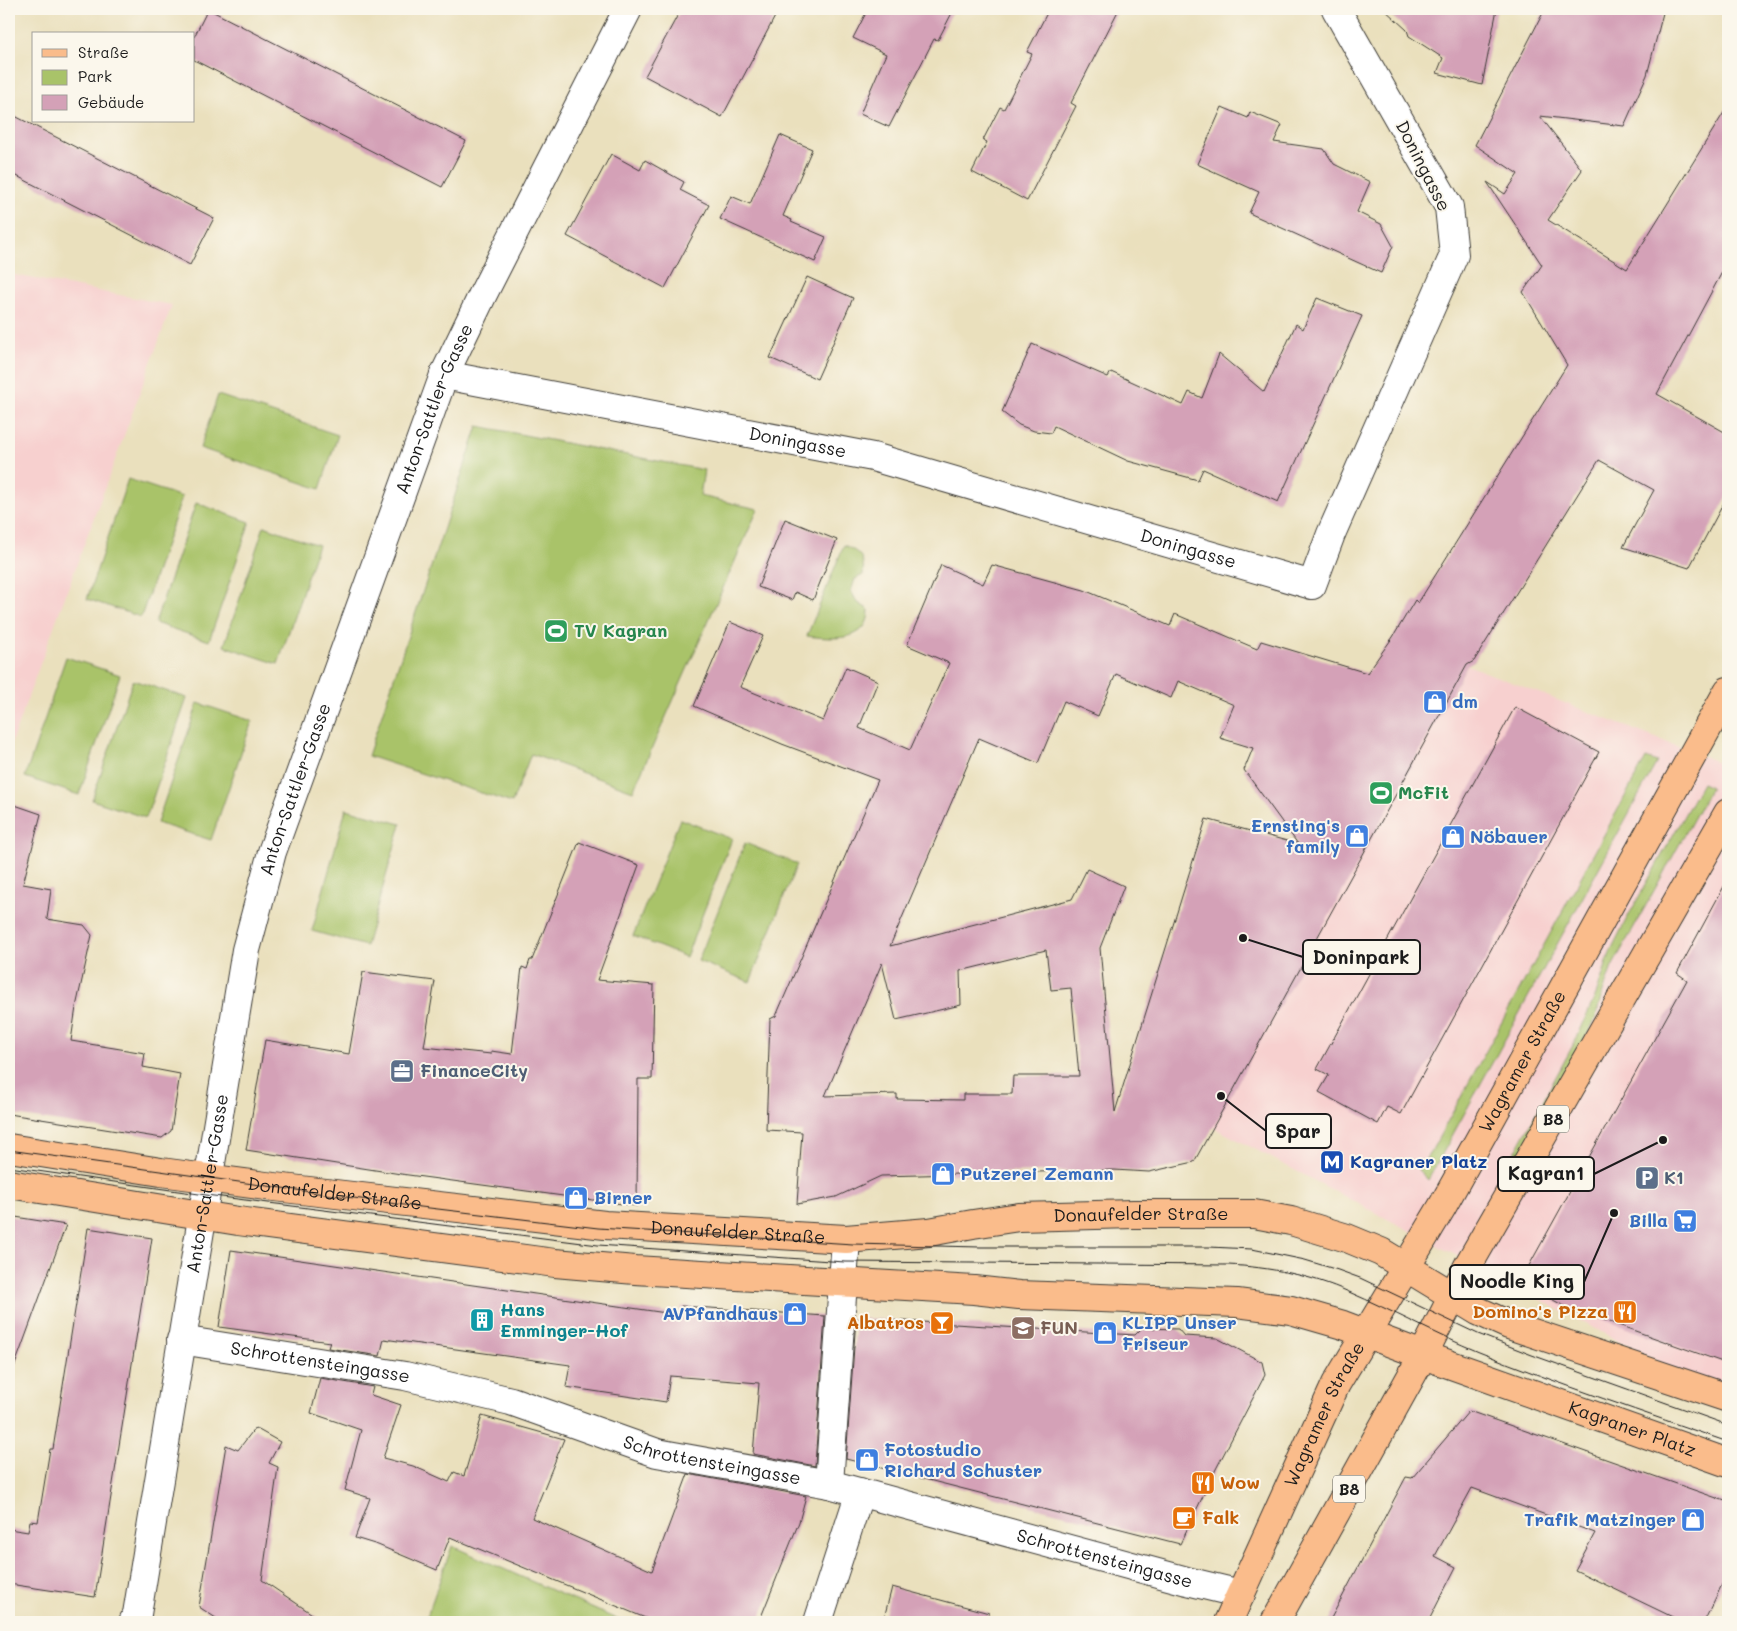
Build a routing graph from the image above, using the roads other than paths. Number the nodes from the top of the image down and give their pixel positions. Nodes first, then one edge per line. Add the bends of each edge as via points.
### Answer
1 (628, 9) edge
2 (1336, 9) edge
3 (444, 375) junction
4 (1726, 702) edge
5 (1728, 813) edge
6 (9, 1148) edge
7 (208, 1179) junction
8 (9, 1184) edge
9 (203, 1215) junction
10 (846, 1241) junction
11 (1406, 1267) junction
12 (844, 1282) junction
13 (1453, 1295) junction
14 (1366, 1333) junction
15 (181, 1340) junction
16 (1423, 1355) junction
17 (1728, 1398) edge
18 (1728, 1463) edge
19 (828, 1484) junction
20 (860, 1492) junction
21 (1241, 1594) junction
22 (133, 1622) edge
23 (818, 1622) edge
24 (1228, 1622) edge
25 (1275, 1622) edge

1 - 3 street, Anton-Sattler-Gasse
2 - 3 street, Doningasse via 1449,208 1454,255 1331,534 1312,585 873,457
3 - 7 street, Anton-Sattler-Gasse via 272,852 246,950
4 - 11 main road, Wagramer Straße
5 - 13 main road, B8
6 - 7 main road, Donaufelder Straße
7 - 9 street, Anton-Sattler-Gasse
7 - 10 main road, Donaufelder Straße via 605,1225
8 - 9 main road
9 - 12 main road via 555,1262
9 - 15 street, Anton-Sattler-Gasse
10 - 11 main road, Donaufelder Straße via 930,1232 1019,1217 1254,1214 1292,1221 1348,1238
10 - 12 street
11 - 13 main road, Donaufelder Straße
11 - 14 main road, Wagramer Straße
12 - 14 main road via 1019,1295 1245,1303 1291,1310
12 - 19 street
13 - 16 main road, B8
13 - 17 main road via 1478,1311 1509,1324
14 - 16 main road
14 - 21 main road, Wagramer Straße via 1336,1384
15 - 19 street, Schrottensteingasse via 415,1379 511,1401 657,1453
15 - 22 street, Anton-Sattler-Gasse via 137,1614
16 - 18 main road, Kagraner Platz
16 - 25 main road, B8
19 - 20 street, Schrottensteingasse
20 - 21 street, Schrottensteingasse
20 - 23 street
21 - 24 main road, Wagramer Straße

